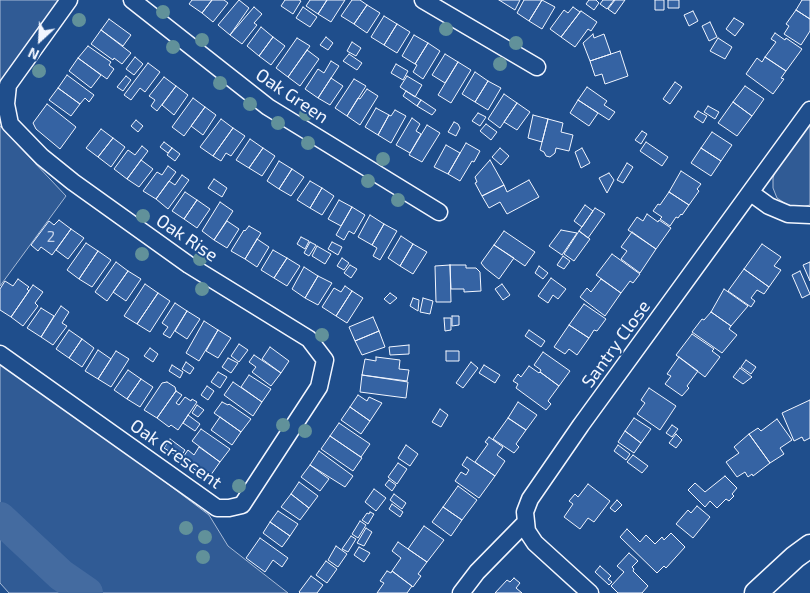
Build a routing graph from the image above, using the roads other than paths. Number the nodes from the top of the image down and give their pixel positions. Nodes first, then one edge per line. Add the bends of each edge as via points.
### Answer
1 (69, 0) edge
2 (132, 0) edge
3 (423, 0) edge
4 (537, 67) dead end
5 (810, 110) edge
6 (751, 193) junction
7 (439, 212) dead end
8 (810, 215) edge
9 (0, 354) edge
10 (319, 387) joint
11 (525, 523) junction
12 (810, 546) edge
13 (461, 593) edge
14 (590, 593) edge
15 (756, 593) edge

1 - 10 street, Oak Rise via 8,84 6,104 10,124 42,158 73,182 189,265 309,338 324,360
2 - 7 street, Oak Green via 268,107
3 - 4 street
5 - 6 street, Santry Close
6 - 8 street via 788,214
6 - 11 street, Santry Close via 581,425 536,491 525,512
9 - 10 street, Oak Crescent via 217,508 242,505
11 - 13 street, Santry Close
11 - 14 street via 535,543
12 - 15 main road

